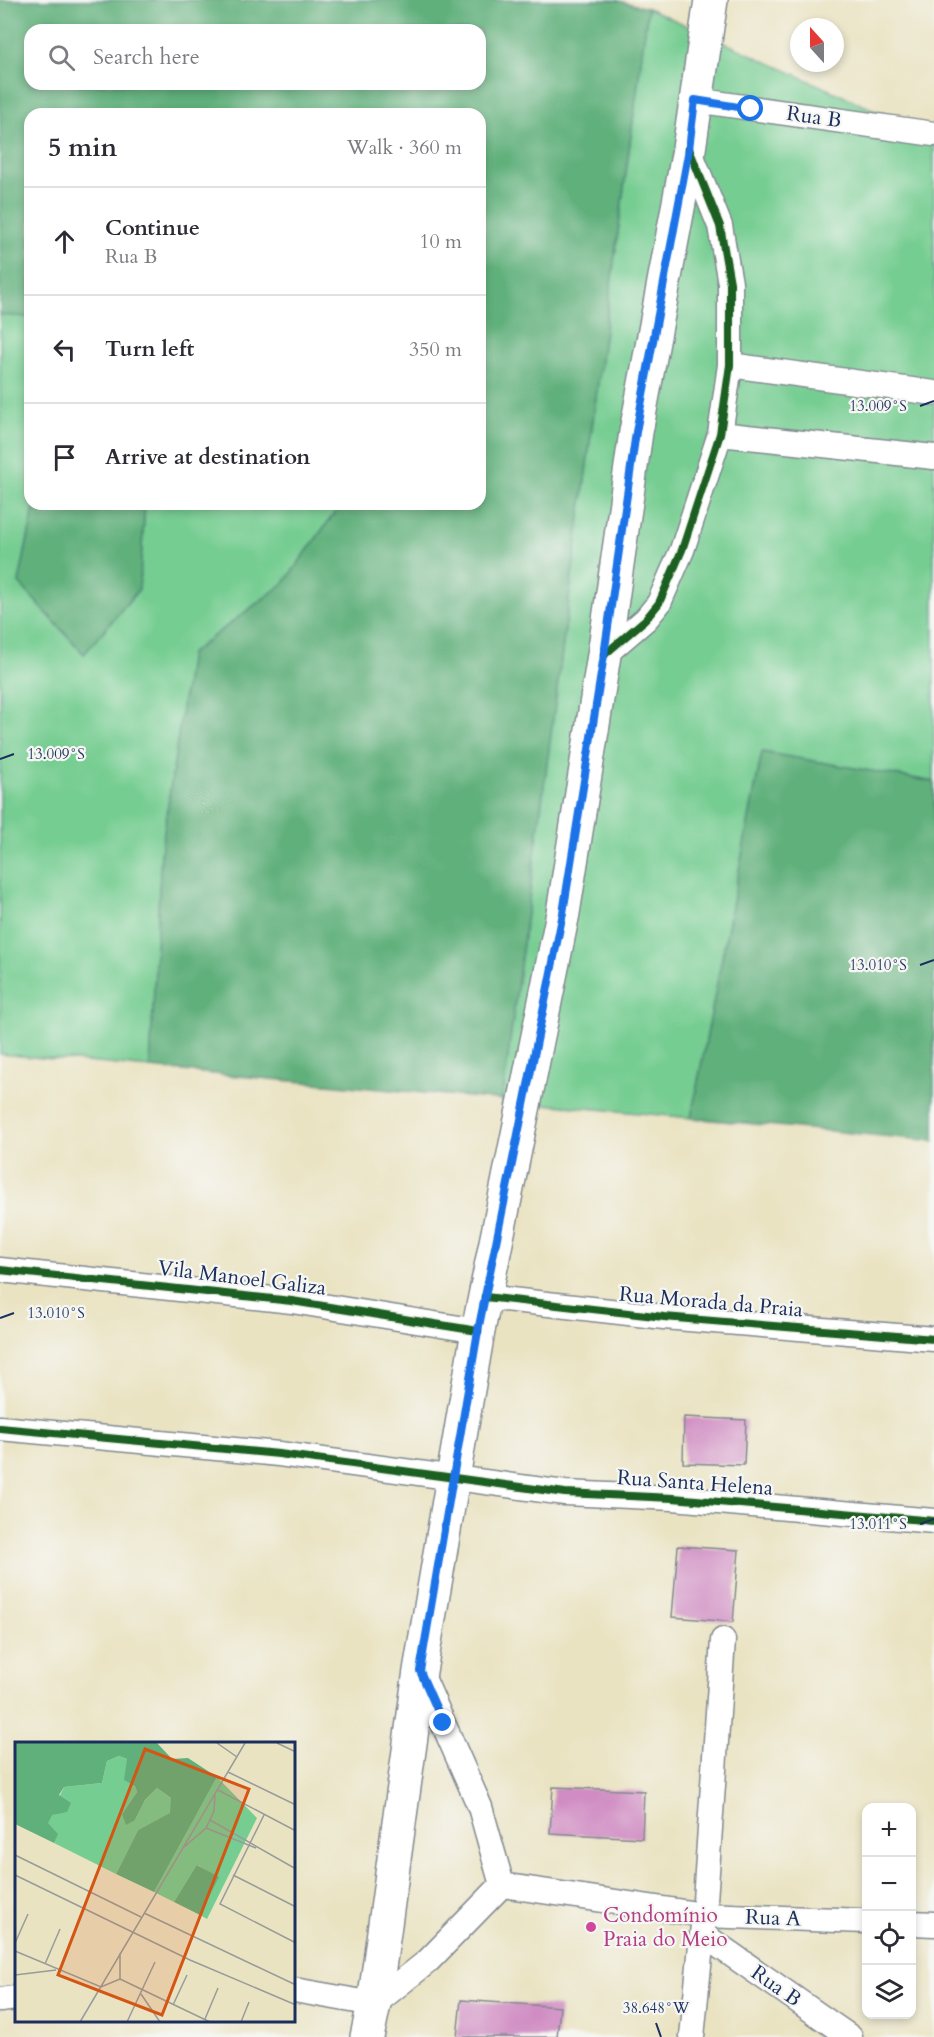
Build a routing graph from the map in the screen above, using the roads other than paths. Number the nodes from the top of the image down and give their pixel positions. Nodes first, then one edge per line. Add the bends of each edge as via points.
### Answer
1 (711, 0) edge
2 (695, 100) junction
3 (934, 134) edge
4 (689, 149) junction
5 (730, 365) junction
6 (934, 393) edge
7 (720, 434) junction
8 (934, 457) edge
9 (604, 655) junction
10 (0, 1270) edge
11 (485, 1297) junction
12 (478, 1331) junction
13 (934, 1339) edge
14 (0, 1428) edge
15 (453, 1480) junction
16 (934, 1521) edge
17 (723, 1640) dead end
18 (420, 1671) junction
19 (502, 1885) junction
20 (862, 1921) edge
21 (916, 1923) edge
22 (934, 1924) edge
23 (703, 1925) junction
24 (296, 1990) edge
25 (15, 1998) edge
26 (0, 2000) edge
27 (374, 2004) junction
28 (367, 2037) edge
29 (692, 2037) edge
30 (850, 2037) edge

1 - 2 main road
2 - 3 street, Rua B
2 - 4 main road
4 - 5 street via 708,192 726,253
4 - 9 main road via 636,432
5 - 6 street
5 - 7 street
7 - 8 street
7 - 9 street via 682,550 659,603 646,620
9 - 11 main road via 563,913
10 - 12 street, Vila Manoel Galiza via 281,1300
11 - 12 main road
11 - 13 street, Rua Morada da Praia via 664,1317
12 - 15 main road
14 - 15 street, Rua Santa Helena via 279,1454
15 - 16 street, Rua Santa Helena via 565,1493 684,1499
15 - 18 main road
17 - 23 street
18 - 19 street via 480,1807
18 - 27 main road
19 - 23 street, Rua A
19 - 27 street via 436,1954
20 - 23 street, Rua A
21 - 22 street
23 - 29 street
23 - 30 street, Rua B
24 - 27 street
25 - 26 street
27 - 28 main road

